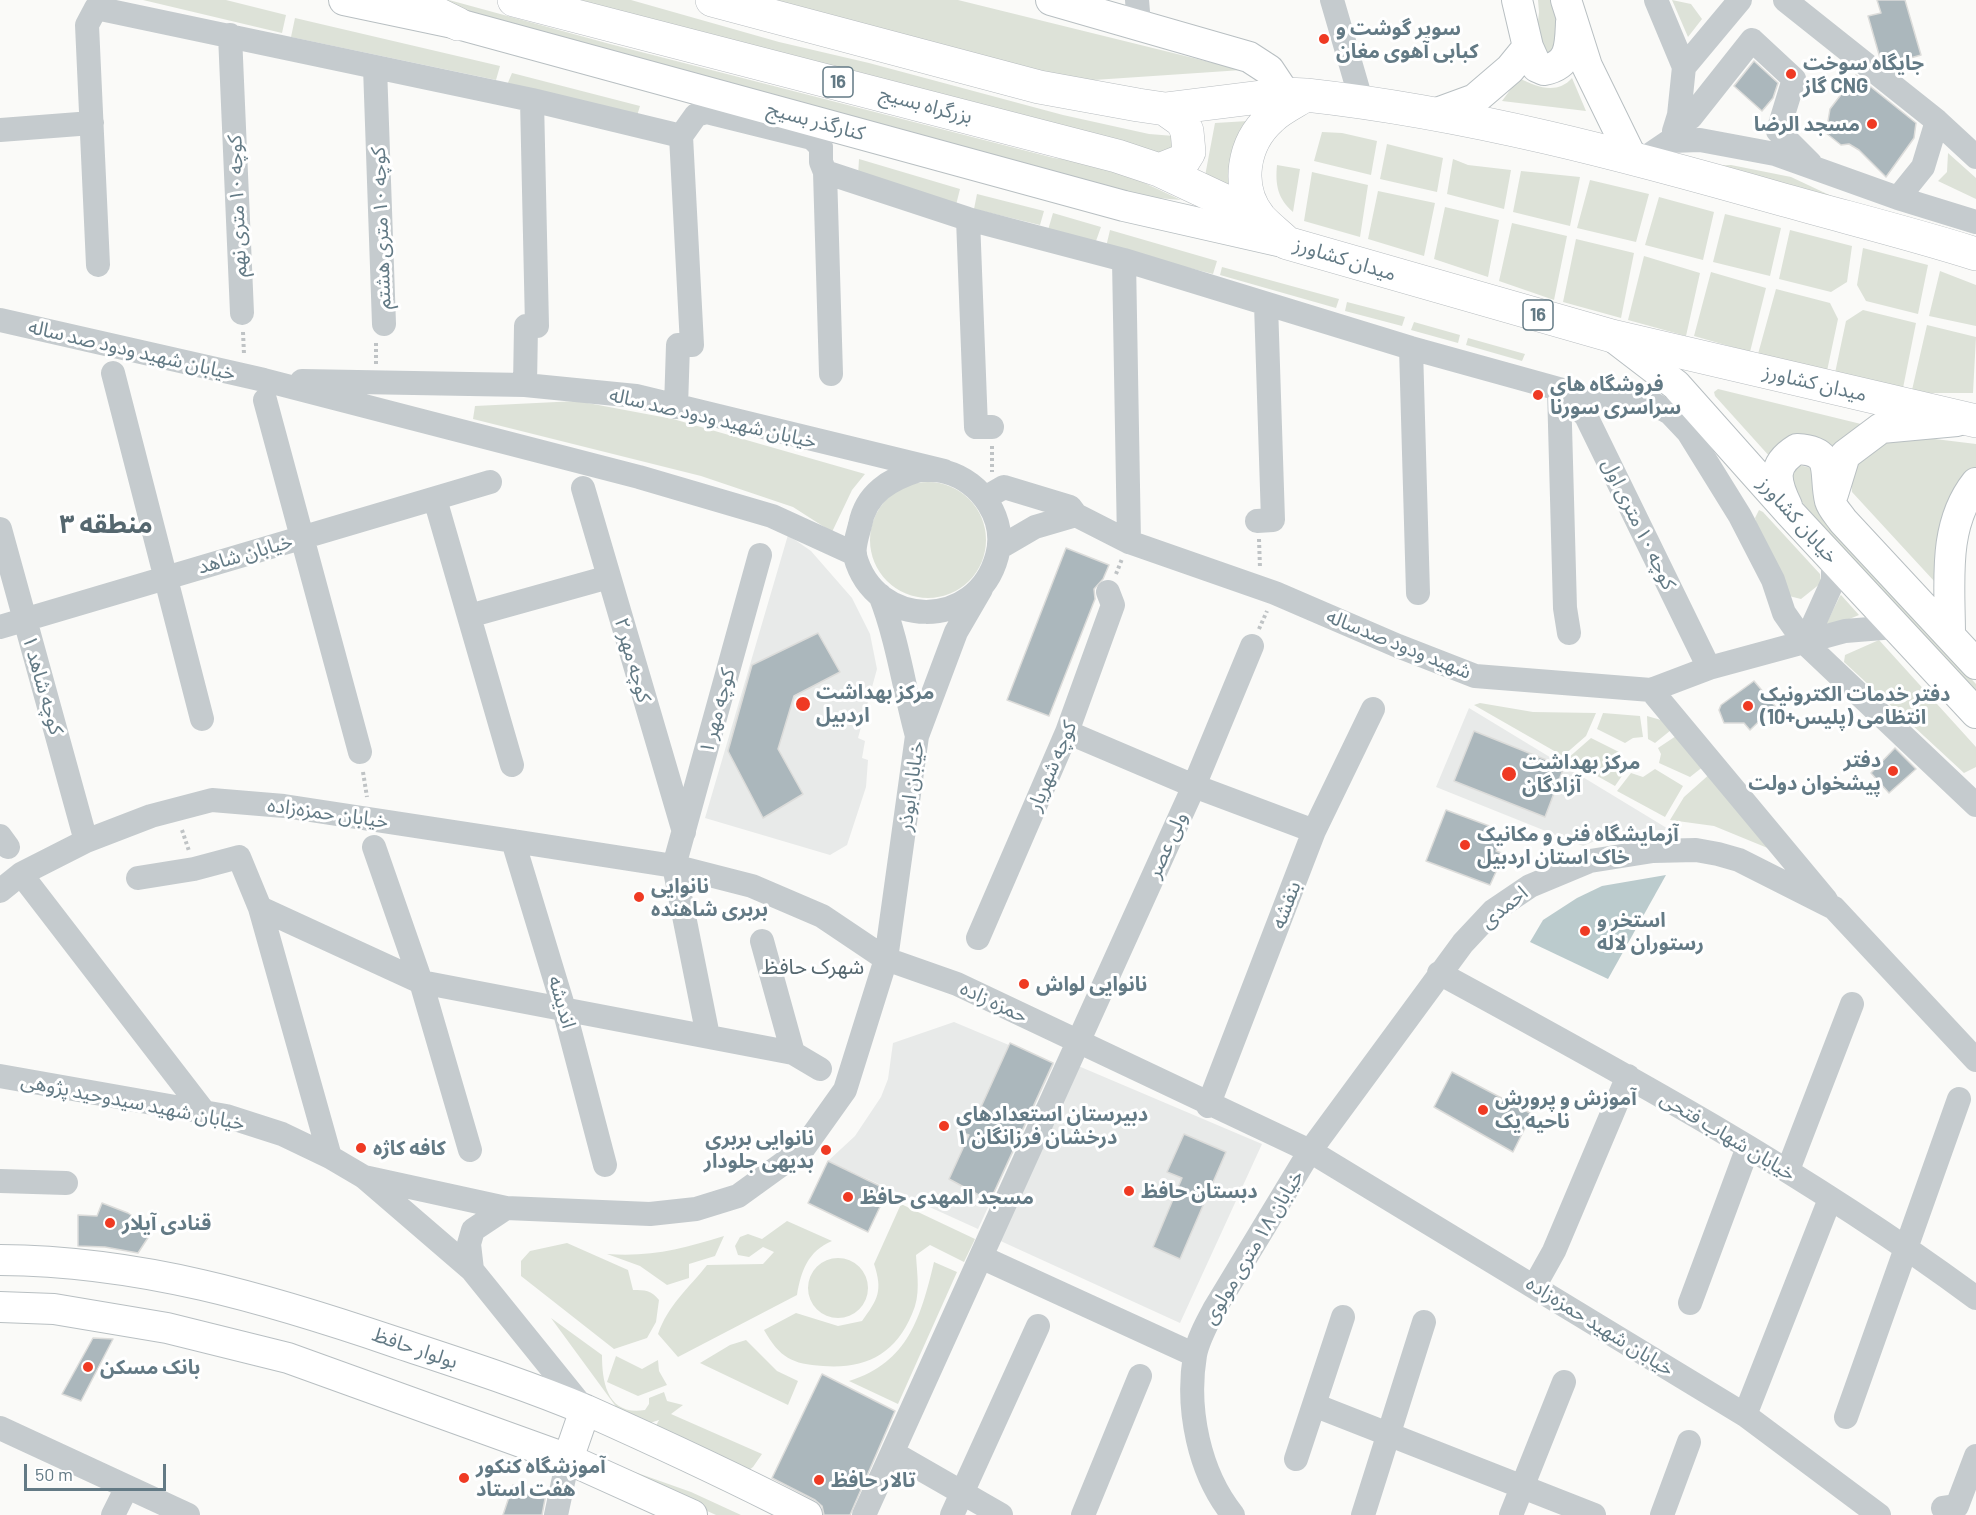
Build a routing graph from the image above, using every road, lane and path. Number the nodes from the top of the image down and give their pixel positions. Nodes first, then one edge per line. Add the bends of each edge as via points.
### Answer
1 (344, 0) edge
2 (409, 0) edge
3 (514, 0) edge
4 (712, 0) edge
5 (1051, 0) edge
6 (1332, 0) edge
7 (1517, 0) edge
8 (1656, 0) edge
9 (1740, 0) edge
10 (1785, 0) edge
11 (1568, 9) edge
12 (1138, 12) edge
13 (458, 24) junction
14 (230, 35) junction
15 (1528, 47) junction
16 (375, 67) junction
17 (1684, 67) junction
18 (1295, 95) junction
19 (532, 100) junction
20 (1362, 103) junction
21 (1165, 109) junction
22 (1434, 114) junction
23 (1679, 115) junction
24 (1937, 121) junction
25 (92, 123) junction
26 (0, 130) edge
27 (681, 136) junction
28 (1670, 141) junction
29 (1976, 157) edge
30 (1637, 158) junction
31 (1813, 167) junction
32 (1160, 171) junction
33 (825, 172) junction
34 (1898, 198) junction
35 (1259, 217) junction
36 (968, 219) junction
37 (1976, 222) edge
38 (1287, 243) junction
39 (1976, 254) edge
40 (1124, 260) junction
41 (98, 265) dead end
42 (1266, 304) junction
43 (242, 313) joint
44 (0, 320) edge
45 (384, 324) joint
46 (1611, 336) junction
47 (1411, 348) junction
48 (113, 373) dead end
49 (831, 374) dead end
50 (376, 382) junction
51 (258, 385) junction
52 (525, 385) junction
53 (1564, 393) junction
54 (676, 406) junction
55 (1975, 421) edge
56 (992, 427) joint
57 (944, 471) junction
58 (490, 482) dead end
59 (1976, 483) edge
60 (583, 488) dead end
61 (983, 496) junction
62 (435, 499) junction
63 (1830, 503) junction
64 (1790, 513) junction
65 (1076, 515) junction
66 (1257, 521) joint
67 (0, 529) edge
68 (301, 538) junction
69 (1129, 542) junction
70 (999, 548) junction
71 (855, 554) junction
72 (760, 555) dead end
73 (1833, 560) junction
74 (167, 577) junction
75 (609, 578) junction
76 (981, 590) junction
77 (1268, 590) junction
78 (1108, 592) joint
79 (1418, 593) dead end
80 (880, 596) junction
81 (469, 616) junction
82 (25, 620) junction
83 (0, 627) edge
84 (1895, 627) junction
85 (1569, 633) dead end
86 (1950, 635) junction
87 (1805, 643) junction
88 (1252, 646) joint
89 (1976, 664) edge
90 (1709, 668) junction
91 (1651, 690) junction
92 (1373, 709) dead end
93 (1976, 713) edge
94 (202, 718) dead end
95 (1067, 732) junction
96 (917, 736) junction
97 (360, 752) joint
98 (512, 765) dead end
99 (1194, 786) junction
100 (1976, 805) edge
101 (176, 810) junction
102 (370, 819) junction
103 (684, 831) junction
104 (1314, 831) junction
105 (86, 841) junction
106 (513, 841) junction
107 (374, 847) dead end
108 (674, 867) junction
109 (194, 869) junction
110 (21, 874) junction
111 (138, 878) dead end
112 (0, 891) edge
113 (260, 908) junction
114 (1834, 909) junction
115 (978, 938) dead end
116 (762, 941) dead end
117 (886, 959) junction
118 (1439, 973) junction
119 (421, 982) junction
120 (1852, 1004) dead end
121 (564, 1009) junction
122 (708, 1036) junction
123 (1079, 1042) junction
124 (793, 1053) junction
125 (1974, 1053) edge
126 (820, 1069) dead end
127 (0, 1076) edge
128 (1628, 1076) junction
129 (1959, 1099) dead end
130 (1208, 1106) junction
131 (205, 1113) junction
132 (1748, 1147) junction
133 (470, 1150) dead end
134 (1310, 1151) junction
135 (330, 1157) junction
136 (605, 1165) dead end
137 (1788, 1170) junction
138 (364, 1177) junction
139 (0, 1181) edge
140 (66, 1183) dead end
141 (1830, 1199) junction
142 (506, 1208) junction
143 (1907, 1247) junction
144 (981, 1257) junction
145 (0, 1260) edge
146 (472, 1270) junction
147 (1535, 1286) junction
148 (1976, 1298) edge
149 (1690, 1303) dead end
150 (0, 1307) edge
151 (1343, 1317) dead end
152 (1424, 1322) dead end
153 (1038, 1326) dead end
154 (1195, 1355) junction
155 (1140, 1376) dead end
156 (1564, 1382) dead end
157 (1314, 1406) junction
158 (585, 1410) junction
159 (1745, 1415) junction
160 (1846, 1417) dead end
161 (0, 1428) edge
162 (1389, 1435) junction
163 (1689, 1442) dead end
164 (893, 1453) junction
165 (1976, 1456) edge
166 (568, 1459) junction
167 (1296, 1459) dead end
168 (127, 1487) junction
169 (1522, 1487) junction
170 (963, 1492) junction
171 (1943, 1508) dead end
172 (560, 1514) edge
173 (113, 1515) edge
174 (188, 1515) edge
175 (692, 1515) edge
176 (807, 1515) edge
177 (864, 1515) edge
178 (952, 1515) edge
179 (1001, 1515) edge
180 (1083, 1515) edge
181 (1233, 1515) edge
182 (1362, 1515) edge
183 (1511, 1515) edge
184 (1594, 1515) edge
185 (1662, 1515) edge
186 (1879, 1515) edge

1 - 13 main road, کنارگذر بسیج
2 - 13 highway
3 - 32 highway, بزرگراه بسیج / 16 via 1117,156
4 - 21 highway, 16 via 1039,87
5 - 12 main road
6 - 20 street
7 - 15 main road
8 - 17 street
9 - 17 street
10 - 24 street
11 - 15 main road via 1569,48 1560,65 1544,70 1537,67
11 - 30 main road via 1587,66
12 - 18 main road via 1249,57
13 - 38 main road, کنارگذر بسیج via 1124,206
14 - 16 street
14 - 25 street via 96,8 87,25
14 - 43 street, کوچه ۱۰ متری نهم
15 - 22 main road via 1510,69 1475,99
16 - 19 street
16 - 45 street, کوچه ۱۰ متری هشتم
17 - 23 street
18 - 20 highway, 16
18 - 21 highway, 16
18 - 35 highway, میدان کشاورز / 16 via 1253,140 1245,160 1246,190
19 - 27 street
19 - 52 street via 537,326 526,326
20 - 22 highway, 16
21 - 32 highway via 1182,121 1189,152 1184,160
22 - 30 highway, 16
23 - 28 street
23 - 31 street via 1691,117 1752,40 1794,79 1778,131
24 - 29 street
24 - 34 street via 1923,167
25 - 26 street
25 - 41 street
27 - 33 street via 696,115 718,114 812,138 821,147
27 - 54 street via 692,345 678,345
28 - 30 street
28 - 31 street via 1700,140 1775,154
30 - 39 highway, 16
31 - 34 street
32 - 35 highway, بزرگراه بسیج / 16
33 - 36 street
33 - 49 street
34 - 37 street
35 - 38 highway, میدان کشاورز / 16
36 - 40 street
36 - 56 street via 976,427
38 - 46 highway, میدان کشاورز / 16
40 - 42 street
40 - 69 street
42 - 47 street
42 - 66 street via 1273,520
43 - 51 path
44 - 51 street, خیابان شهید ودود صد ساله
45 - 50 path, کوچه ۱۰ متری هشتم via 376,324
46 - 55 highway, میدان کشاورز / 16
46 - 64 main road, خیابان کشاورز via 1676,385
47 - 53 street
47 - 79 street
48 - 74 street
50 - 51 street, خیابان شهید ودود صد ساله
50 - 52 street, خیابان شهید ودود صد ساله
51 - 68 street
51 - 71 street, خیابان شهید ودود صد ساله via 639,477 772,516
52 - 54 street, خیابان شهید ودود صد ساله via 636,396
53 - 85 street via 1564,608
53 - 87 street via 1650,402 1670,413 1740,516 1773,580 1784,613
53 - 90 street, کوچه ۱۰ متری اول via 1587,416
54 - 57 street, خیابان شهید ودود صد ساله
55 - 63 main road via 1881,428 1845,455
56 - 61 path via 992,474
57 - 61 street via 958,476
57 - 71 street via 919,470 895,477 876,492 862,512
58 - 62 street, خیابان شاهد
59 - 86 main road via 1963,500 1953,528
60 - 75 street, کوچه مهر ۲
61 - 65 street, شهید ودود صدساله via 1004,487 1070,507
61 - 70 street via 998,525
62 - 68 street, خیابان شاهد
62 - 81 street
63 - 64 main road via 1827,465 1821,454 1797,449 1780,462 1777,474
63 - 86 main road, خیابان کشاورز
64 - 73 main road, خیابان کشاورز
65 - 69 street, شهید ودود صدساله
65 - 70 street via 1035,527
66 - 77 path
67 - 82 street, کوچه شاهد ۱
68 - 74 street, خیابان شاهد
68 - 97 street
69 - 77 street, شهید ودود صدساله
69 - 78 path
70 - 76 street via 993,570
71 - 80 street
72 - 103 street, کوچه مهر ۱
73 - 84 main road, خیابان کشاورز
73 - 87 street via 1833,581
74 - 82 street, خیابان شاهد
74 - 94 street
75 - 81 street
75 - 103 street, کوچه مهر ۲
76 - 80 street via 963,604 942,612 920,613
76 - 96 street, خیابان ابوذر via 956,632
77 - 88 path
77 - 91 street, شهید ودود صدساله via 1475,676
78 - 95 street, کوچه شهریار via 1113,605
80 - 96 street via 891,622
81 - 98 street
82 - 83 street, خیابان شاهد
82 - 105 street, کوچه شاهد ۱
84 - 87 street, شهید ودود صدساله via 1845,631
84 - 93 main road, خیابان کشاورز
86 - 89 main road, خیابان کشاورز
87 - 90 street, شهید ودود صدساله
87 - 100 street
88 - 99 street, ولی عصر
90 - 91 street, شهید ودود صدساله
91 - 114 street
92 - 104 street, بنفشه
95 - 99 street
95 - 115 street, کوچه شهریار
96 - 117 street, خیابان ابوذر
97 - 102 path
99 - 104 street
99 - 123 street, ولی عصر
101 - 102 street, خیابان حمزه‌زاده via 212,800 239,801
101 - 105 street, خیابان حمزه‌زاده
101 - 109 path
102 - 106 street, خیابان حمزه‌زاده
103 - 108 street, کوچه مهر ۱
104 - 130 street, بنفشه
105 - 110 street, خیابان حمزه‌زاده
106 - 108 street, خیابان حمزه‌زاده
106 - 121 street, اندیشه
107 - 119 street
108 - 117 street, حمزه زاده via 752,886 822,916
108 - 122 street
109 - 111 street
109 - 113 street via 238,857
110 - 112 street, خیابان حمزه‌زاده
110 - 131 street
113 - 119 street
113 - 135 street
114 - 118 street, احمدی via 1739,860 1719,854 1696,850 1610,856 1568,868 1493,911
114 - 125 street, احمدی
116 - 124 street
117 - 123 street, حمزه زاده via 957,984
117 - 142 street, خیابان ابوذر via 845,1090 803,1149 738,1196 696,1209 650,1214
118 - 128 street, خیابان شهاب فتحی
118 - 134 street, احمدی
119 - 121 street
119 - 133 street
120 - 137 street
121 - 122 street
121 - 136 street, اندیشه
122 - 124 street
123 - 130 street, حمزه زاده
123 - 144 street, ولی عصر
124 - 126 street
127 - 131 street, خیابان شهید سیدوحید پژوهی
128 - 132 street, خیابان شهاب فتحی
128 - 147 street via 1554,1251
129 - 143 street
130 - 134 street, حمزه زاده
131 - 135 street, خیابان شهید سیدوحید پژوهی via 282,1134
132 - 137 street, خیابان شهاب فتحی
132 - 149 street
134 - 147 street, خیابان شهید حمزه‌زاده
134 - 154 street, خیابان ۱۸ متری مولوی via 1215,1308
135 - 138 street, خیابان شهید سیدوحید پژوهی
137 - 141 street, خیابان شهاب فتحی
138 - 142 street, خیابان ابوذر
138 - 146 street, خیابان شهید سیدوحید پژوهی
139 - 140 street
141 - 143 street, خیابان شهاب فتحی
141 - 159 street
142 - 146 street via 473,1230 469,1244
143 - 148 street, خیابان شهاب فتحی
143 - 160 street
144 - 154 street
144 - 164 street, ولی عصر
145 - 158 main road, بولوار حافظ via 59,1260 117,1267 231,1290 492,1374
146 - 158 street, خیابان شهید سیدوحید پژوهی
147 - 159 street, خیابان شهید حمزه‌زاده
150 - 166 main road via 54,1309 156,1326 288,1358
151 - 157 street
152 - 162 street
153 - 170 street
154 - 181 street, خیابان ۱۸ متری مولوی via 1194,1394 1200,1447 1211,1484
155 - 180 street
156 - 169 street
157 - 162 street
157 - 167 street
158 - 166 main road
158 - 176 main road, بولوار حافظ
159 - 186 street, خیابان شهید حمزه‌زاده
161 - 168 street
162 - 169 street
162 - 182 street
163 - 185 street
164 - 170 street
164 - 177 street, ولی عصر
165 - 171 street via 1957,1506
166 - 172 street
166 - 175 main road
168 - 173 street
168 - 174 street
169 - 183 street
169 - 184 street
170 - 178 street
170 - 179 street

